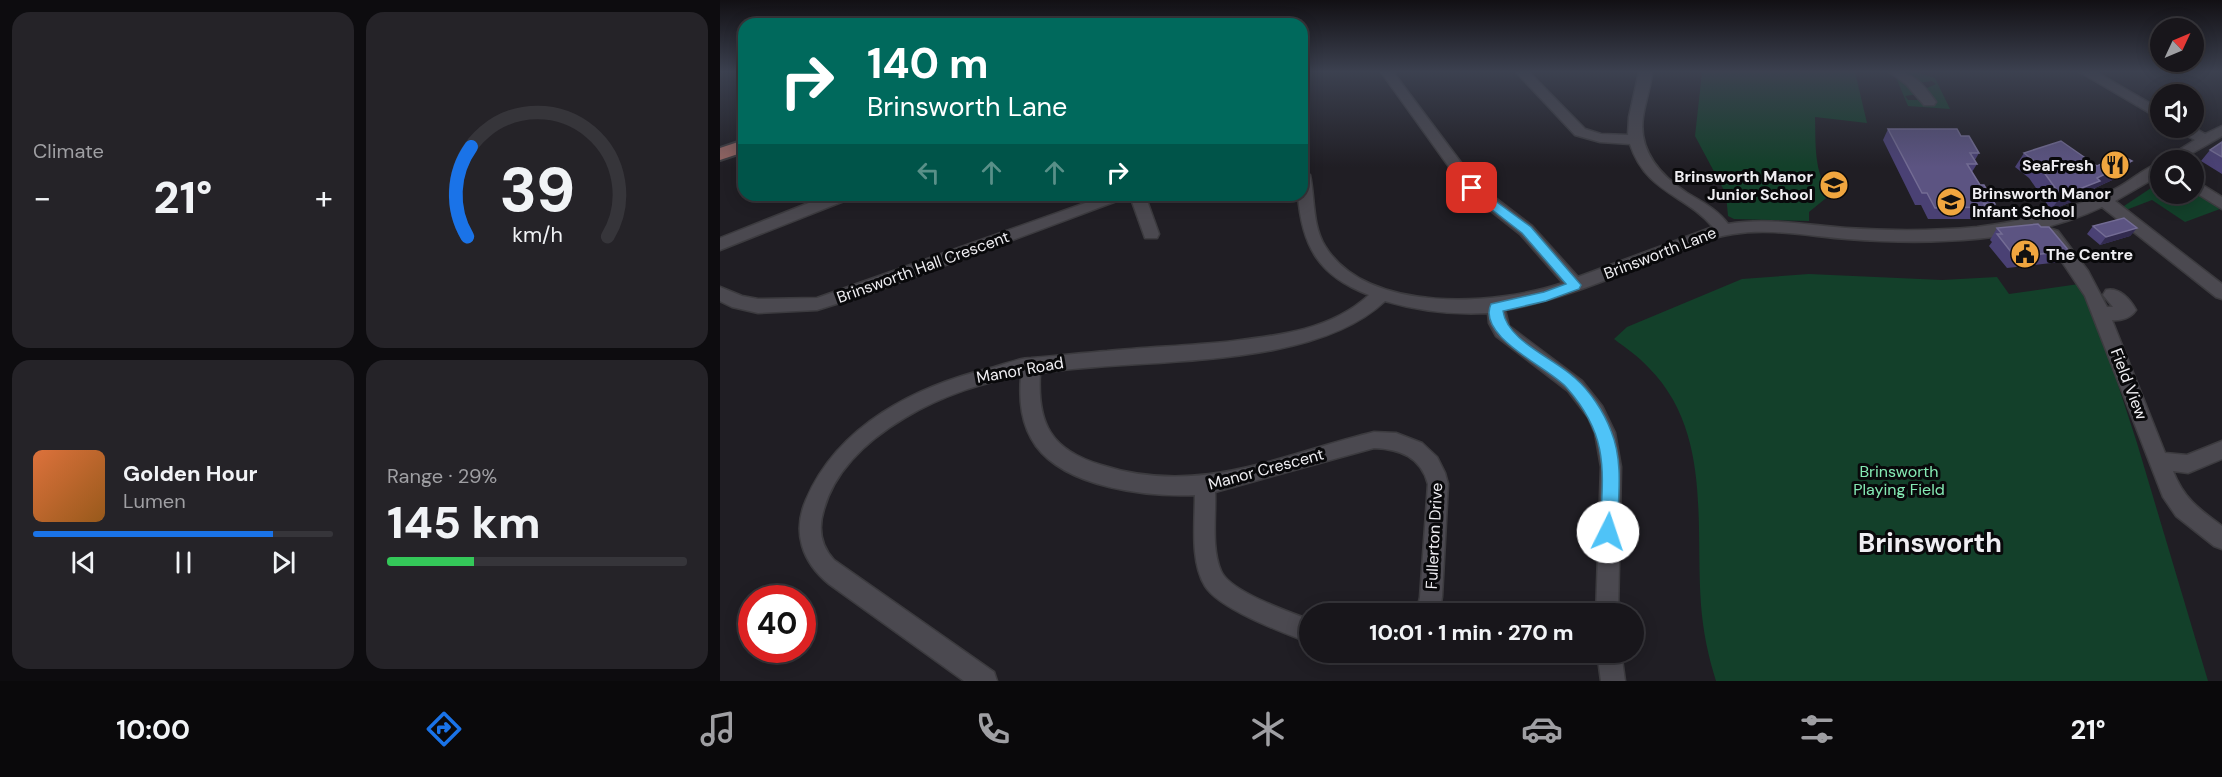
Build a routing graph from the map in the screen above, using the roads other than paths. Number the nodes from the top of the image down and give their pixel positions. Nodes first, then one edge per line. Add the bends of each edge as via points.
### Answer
1 (1410, 104) edge
2 (1553, 104) edge
3 (1640, 104) edge
4 (2222, 130) edge
5 (2205, 139) joint
6 (1637, 140) junction
7 (738, 148) edge
8 (2187, 150) edge
9 (720, 154) edge
10 (2150, 175) edge
11 (2204, 192) edge
12 (829, 201) edge
13 (1107, 201) edge
14 (1139, 201) edge
15 (1305, 201) edge
16 (2104, 201) junction
17 (2222, 204) edge
18 (2040, 222) junction
19 (1723, 229) junction
20 (1151, 234) dead end
21 (720, 244) edge
22 (1575, 285) junction
23 (720, 293) edge
24 (2222, 293) edge
25 (1381, 294) junction
26 (2112, 295) dead end
27 (1496, 308) junction
28 (2101, 313) junction
29 (1031, 365) junction
30 (2222, 450) edge
31 (1428, 460) joint
32 (2159, 461) junction
33 (1205, 486) junction
34 (2222, 539) edge
35 (1430, 603) edge
36 (1606, 603) edge
37 (1299, 627) edge
38 (1610, 663) edge
39 (985, 681) edge
40 (1612, 681) edge

1 - 22 street via 1472,188 1526,230
2 - 6 street via 1580,132 1600,138
3 - 6 street
4 - 5 street
5 - 8 street
6 - 19 street via 1658,177 1681,196 1709,211
7 - 9 main road
10 - 16 street, Brinsworth Lane
11 - 17 street
12 - 21 street
13 - 23 street, Brinsworth Hall Crescent via 817,304 758,306
14 - 20 street
15 - 25 street, Brinsworth Lane via 1308,223 1324,259 1350,279
16 - 18 street, Brinsworth Lane
16 - 24 street
18 - 19 street, Brinsworth Lane via 1932,234 1858,234 1775,227
18 - 28 street, Field View via 2082,275
19 - 22 street, Brinsworth Lane
22 - 27 street, Brinsworth Lane
25 - 27 street, Brinsworth Lane via 1441,307
25 - 29 street, Manor Road via 1344,322 1282,342
26 - 28 street via 2127,310 2119,314
27 - 36 street via 1502,331 1575,386 1605,433 1611,467
28 - 32 street, Field View
29 - 33 street, Manor Crescent via 1031,413 1041,438 1061,458 1126,483 1172,489
29 - 39 street, Manor Road via 954,385 915,402 874,429 831,472 809,524 811,542 829,569
30 - 32 street via 2188,464
31 - 33 street, Manor Crescent via 1405,443 1374,440
31 - 35 street, Fullerton Drive via 1438,484
32 - 34 street, Field View via 2170,490 2183,509
33 - 37 street via 1208,554 1214,580 1222,590
38 - 40 street

